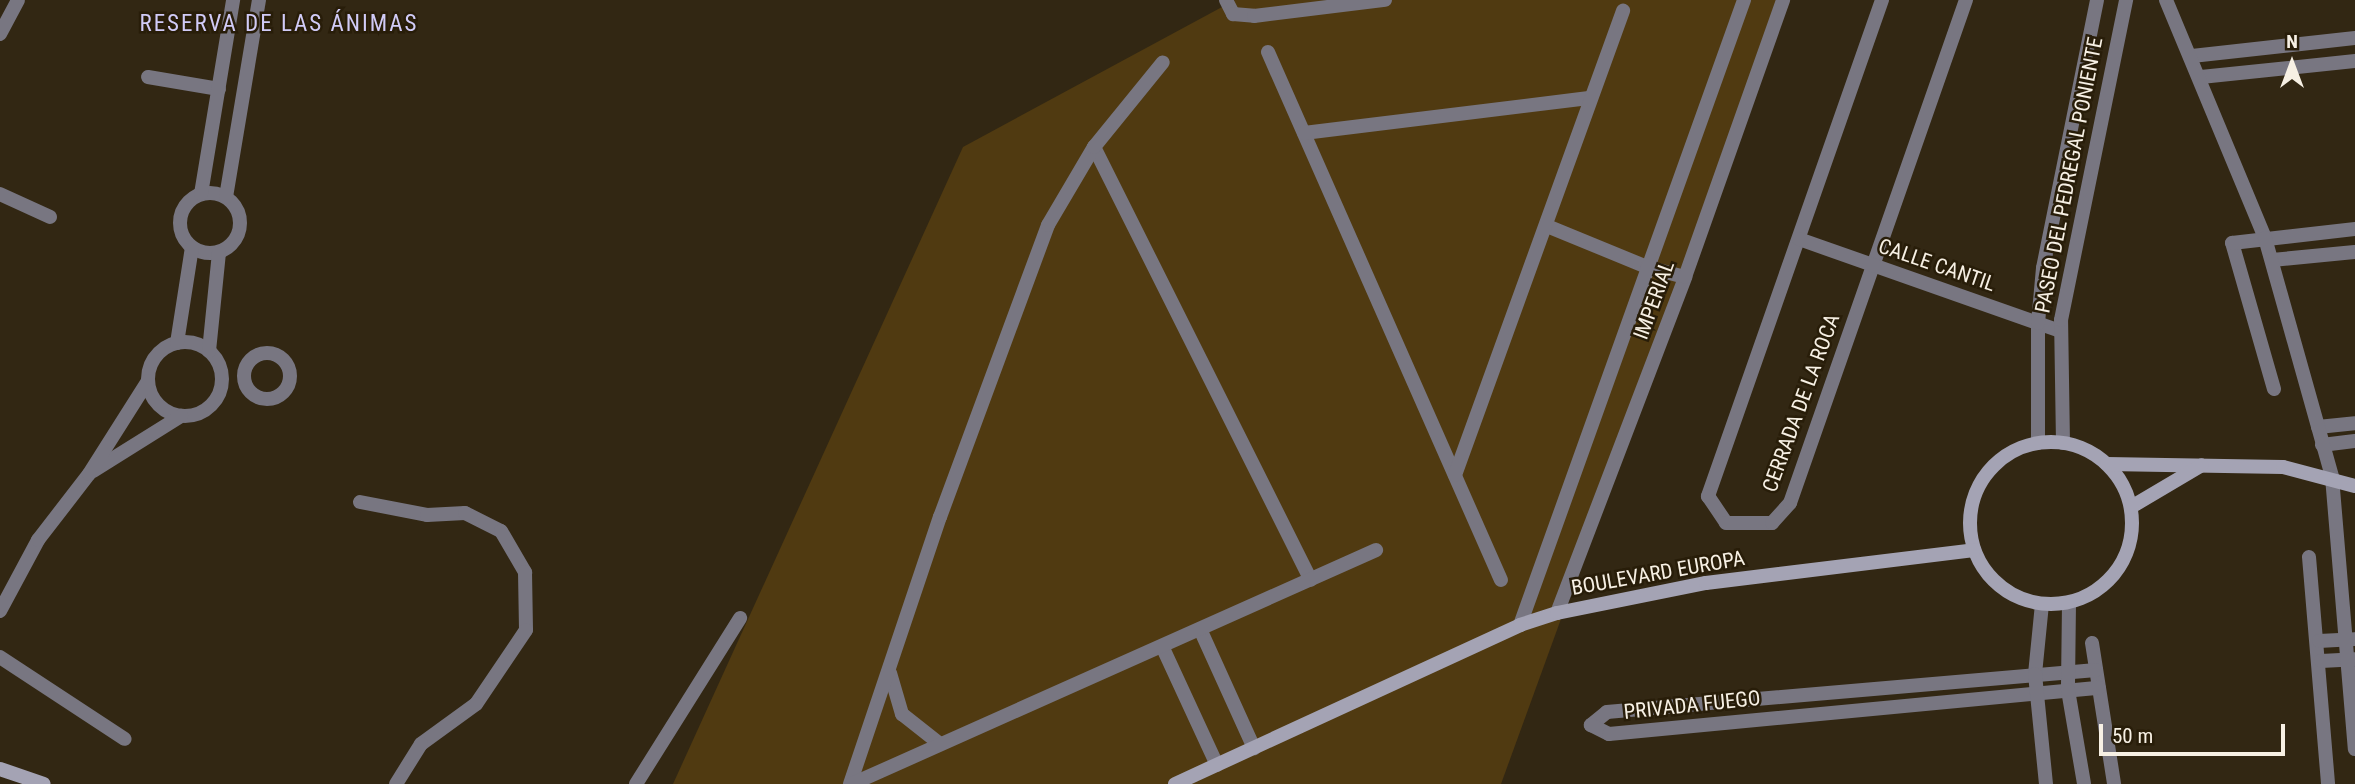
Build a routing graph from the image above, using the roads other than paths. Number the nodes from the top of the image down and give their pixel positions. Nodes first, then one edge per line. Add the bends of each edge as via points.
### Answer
1 (18, 0) edge
2 (233, 0) edge
3 (258, 0) edge
4 (1226, 0) edge
5 (1385, 0) edge
6 (1744, 0) edge
7 (1783, 0) edge
8 (1882, 0) edge
9 (1966, 0) edge
10 (2097, 0) edge
11 (2126, 0) edge
12 (2166, 0) edge
13 (1623, 10) dead end
14 (230, 21) junction
15 (255, 26) junction
16 (1, 30) edge
17 (2355, 38) edge
18 (1268, 51) dead end
19 (2192, 56) junction
20 (2355, 61) edge
21 (1163, 62) dead end
22 (2083, 75) junction
23 (148, 77) dead end
24 (2201, 77) junction
25 (2108, 82) junction
26 (219, 89) junction
27 (1591, 99) junction
28 (1304, 133) junction
29 (1094, 147) junction
30 (0, 194) edge
31 (201, 194) junction
32 (226, 197) junction
33 (50, 217) dead end
34 (1547, 226) junction
35 (2355, 229) edge
36 (2265, 238) junction
37 (1800, 239) junction
38 (192, 247) junction
39 (2355, 252) edge
40 (219, 253) junction
41 (2272, 260) junction
42 (1873, 265) junction
43 (1647, 267) junction
44 (2043, 268) junction
45 (2068, 273) junction
46 (1685, 277) junction
47 (2038, 323) junction
48 (2060, 331) junction
49 (177, 343) junction
50 (209, 351) junction
51 (244, 369) dead end
52 (221, 373) junction
53 (148, 382) junction
54 (2274, 389) dead end
55 (181, 416) junction
56 (2355, 423) edge
57 (2318, 427) junction
58 (2355, 442) edge
59 (2038, 443) junction
60 (2063, 443) junction
61 (2322, 445) junction
62 (2107, 464) junction
63 (2204, 465) junction
64 (89, 474) junction
65 (1455, 475) junction
66 (2332, 477) junction
67 (2355, 486) edge
68 (360, 502) dead end
69 (2131, 507) junction
70 (1376, 550) dead end
71 (1974, 550) junction
72 (2309, 557) dead end
73 (1311, 580) junction
74 (1501, 580) dead end
75 (2069, 603) junction
76 (2042, 604) junction
77 (0, 611) edge
78 (1557, 613) junction
79 (740, 618) dead end
80 (1520, 625) junction
81 (1200, 629) junction
82 (2351, 639) edge
83 (2319, 641) junction
84 (2092, 643) dead end
85 (1162, 646) junction
86 (0, 657) edge
87 (2352, 659) edge
88 (2321, 661) junction
89 (890, 668) junction
90 (2096, 670) junction
91 (2067, 673) junction
92 (2035, 674) junction
93 (2099, 688) junction
94 (1875, 689) junction
95 (2068, 690) junction
96 (2036, 692) junction
97 (1877, 708) junction
98 (125, 739) dead end
99 (940, 744) junction
100 (1254, 748) junction
101 (2355, 748) edge
102 (1217, 765) junction
103 (0, 769) edge
104 (44, 784) edge
105 (396, 784) edge
106 (636, 784) edge
107 (851, 784) edge
108 (1175, 784) edge
109 (2046, 784) edge
110 (2084, 784) edge
111 (2114, 784) edge
112 (2328, 784) edge

1 - 16 street
2 - 14 street
3 - 15 street
4 - 5 street via 1233,14 1254,16
6 - 43 street
7 - 46 street, IMPERIAL
8 - 37 street, CERRADA DE LA ROCA
9 - 42 street, CERRADA DE LA ROCA
10 - 22 street, PASEO DEL PEDREGAL PONIENTE
11 - 25 street, PASEO DEL PEDREGAL PONIENTE
12 - 19 street
13 - 27 street
14 - 15 street
14 - 26 street
15 - 32 street
17 - 19 street
18 - 28 street
19 - 24 street
20 - 24 street
21 - 29 street
22 - 25 street
22 - 44 street, PASEO DEL PEDREGAL PONIENTE
23 - 26 street
24 - 36 street
25 - 45 street, PASEO DEL PEDREGAL PONIENTE
26 - 31 street
27 - 28 street
27 - 34 street
28 - 65 street
29 - 73 street
29 - 89 street via 1048,225 940,517
30 - 33 street
31 - 32 street
31 - 38 street via 181,213 181,232
32 - 40 street via 239,212 240,232
34 - 43 street
34 - 65 street
35 - 36 street
36 - 41 street
36 - 54 street via 2232,243
37 - 42 street, CALLE CANTIL
37 - 42 street, CERRADA DE LA ROCA via 1709,496 1726,523 1772,523 1790,503
38 - 40 street
38 - 49 street
39 - 41 street
40 - 50 street
41 - 57 street
42 - 47 street, CALLE CANTIL
43 - 46 street
43 - 80 street
44 - 45 street
44 - 47 street, PASEO DEL PEDREGAL PONIENTE
45 - 48 street, PASEO DEL PEDREGAL PONIENTE
46 - 78 street, IMPERIAL
47 - 48 street, CALLE CANTIL
47 - 59 street, PASEO DEL PEDREGAL PONIENTE
48 - 60 street, PASEO DEL PEDREGAL PONIENTE
49 - 50 street via 198,344
49 - 53 street via 154,358
50 - 52 street
51 - 52 street
52 - 55 street via 212,404
53 - 55 street via 155,401
53 - 64 street
55 - 64 street
56 - 57 street
57 - 61 street
58 - 61 street
59 - 60 main road
59 - 71 main road via 2011,452 1989,470 1979,486 1969,522
60 - 62 main road via 2087,450
61 - 66 street
62 - 63 main road
62 - 69 main road
63 - 66 main road via 2283,467
63 - 69 main road
64 - 77 street via 38,540
65 - 74 street
66 - 67 main road
66 - 82 street
68 - 105 street via 427,515 465,513 501,531 525,572 526,630 475,704 421,744
69 - 75 main road via 2132,532 2126,556 2103,585
70 - 73 street
71 - 76 main road via 2000,587
71 - 78 main road, BOULEVARD EUROPA via 1706,583
72 - 83 street
73 - 81 street
75 - 76 main road
75 - 91 street
76 - 92 street
78 - 80 main road, BOULEVARD EUROPA
79 - 106 street
80 - 100 main road, BOULEVARD EUROPA
81 - 85 street
81 - 100 street
82 - 83 street
82 - 87 street
83 - 88 street
84 - 90 street
85 - 99 street
85 - 102 street
86 - 98 street
87 - 88 street
87 - 101 street
88 - 112 street
89 - 99 street via 892,692 902,714
89 - 107 street
90 - 91 street, PRIVADA FUEGO
90 - 93 street
91 - 92 street, PRIVADA FUEGO
91 - 95 street
92 - 94 street, PRIVADA FUEGO
92 - 96 street
93 - 95 street, PRIVADA FUEGO
93 - 111 street
94 - 97 street
94 - 97 street, PRIVADA FUEGO via 1607,712 1591,725 1609,734
95 - 96 street, PRIVADA FUEGO
95 - 110 street
96 - 97 street, PRIVADA FUEGO
96 - 109 street
99 - 107 street
100 - 102 main road, BOULEVARD EUROPA
102 - 108 main road, BOULEVARD EUROPA
103 - 104 main road

